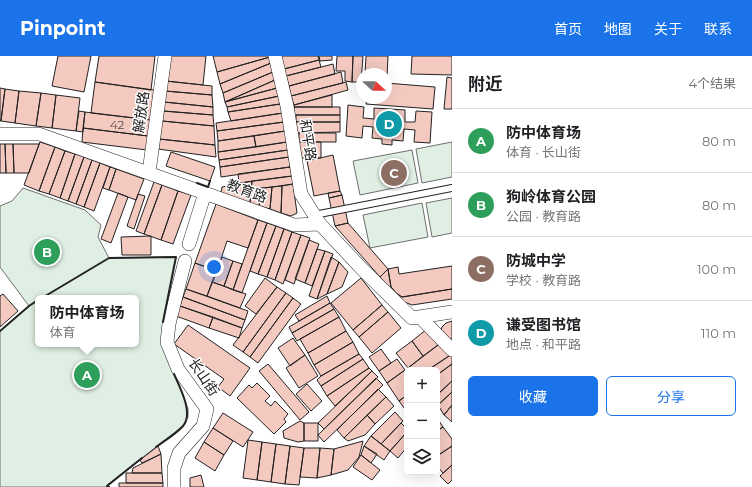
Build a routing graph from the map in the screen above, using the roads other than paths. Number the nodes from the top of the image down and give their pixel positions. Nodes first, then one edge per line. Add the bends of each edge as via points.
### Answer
1 (165, 56) edge
2 (275, 56) edge
3 (0, 134) edge
4 (149, 172) junction
5 (452, 188) edge
6 (205, 193) junction
7 (317, 219) junction
8 (190, 244) dead end
9 (185, 261) dead end
10 (452, 312) edge
11 (420, 317) junction
12 (452, 350) edge
13 (174, 487) edge

1 - 4 street, 解放路
2 - 7 street, 和平路 via 287,106 301,194
3 - 4 street, 教育路 via 39,134
4 - 6 street, 教育路
5 - 7 lane
6 - 7 street, 教育路 via 294,225
6 - 8 street
7 - 11 street via 362,269 412,318
9 - 13 street, 长山街 via 167,342 178,369 208,409 203,426 179,453 174,468
10 - 11 street
11 - 12 street

